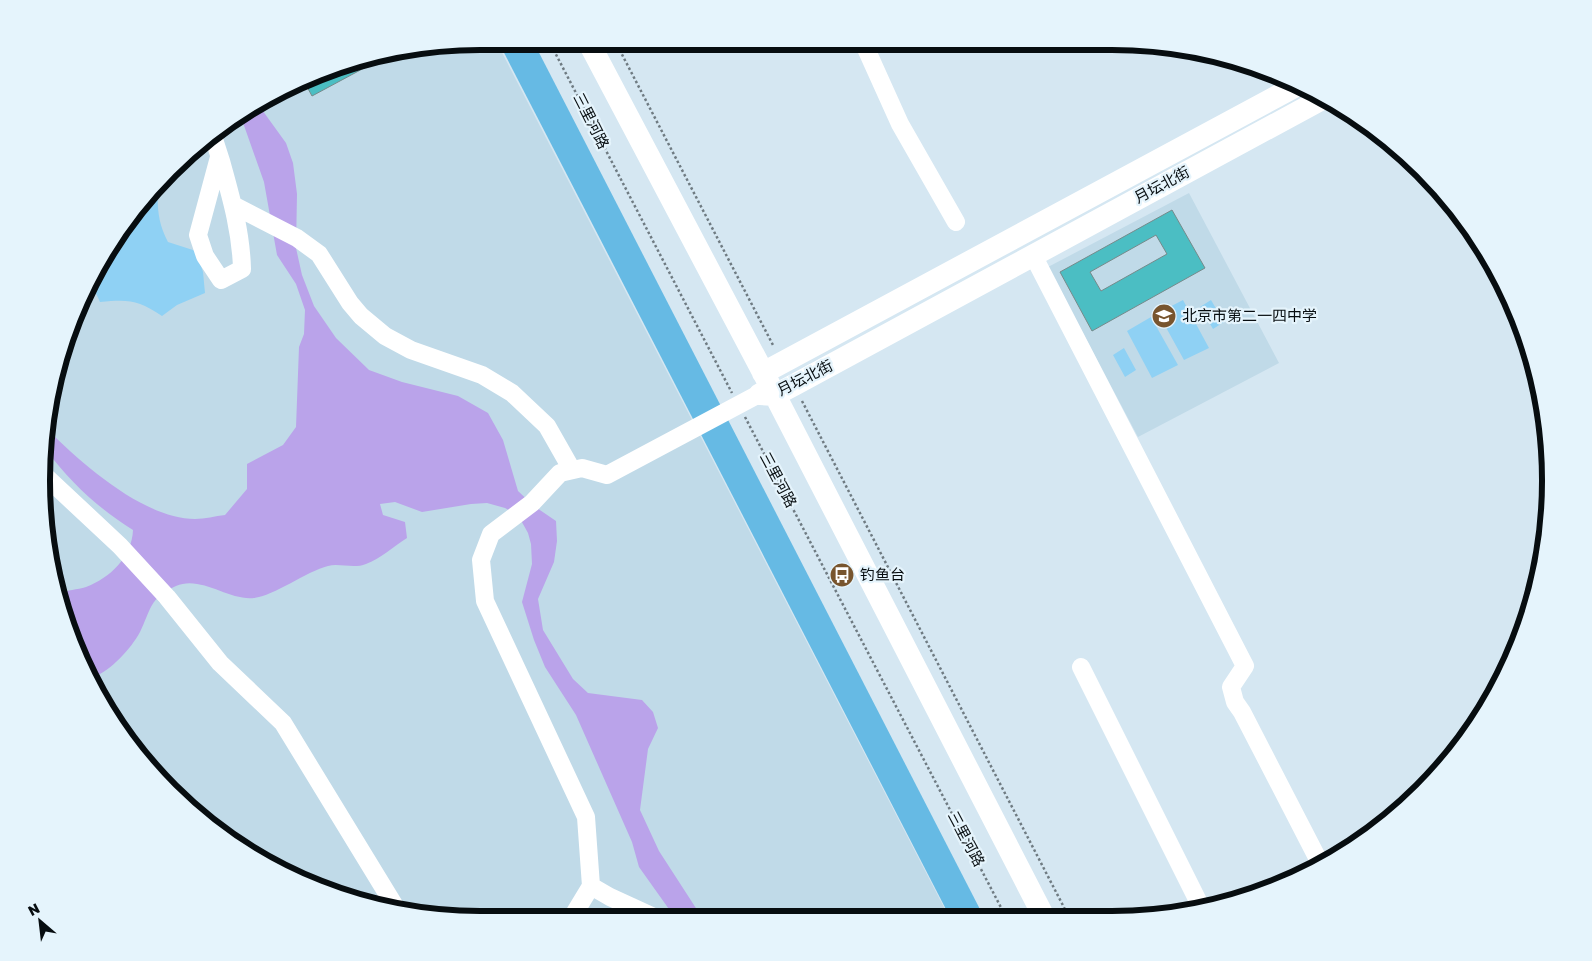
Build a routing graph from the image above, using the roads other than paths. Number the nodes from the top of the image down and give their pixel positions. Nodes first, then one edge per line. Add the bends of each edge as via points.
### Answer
1 (579, 50) edge
2 (593, 50) edge
3 (867, 50) edge
4 (1290, 89) edge
5 (1316, 102) edge
6 (215, 142) edge
7 (219, 156) junction
8 (234, 205) junction
9 (956, 222) dead end
10 (1033, 255) junction
11 (775, 382) junction
12 (572, 470) junction
13 (50, 481) edge
14 (1081, 667) dead end
15 (1318, 858) edge
16 (591, 886) junction
17 (392, 902) edge
18 (1199, 902) edge
19 (576, 911) edge
20 (641, 911) edge
21 (1026, 911) edge
22 (1041, 911) edge

1 - 11 main road, 三里河路
2 - 11 main road, 三里河路
3 - 9 street via 900,124
4 - 11 main road, 月坛北街
5 - 10 main road, 月坛北街
6 - 7 street
7 - 8 street
7 - 8 street via 198,235 205,256 221,280 242,269 242,242
8 - 12 street via 297,238 319,254 350,303 385,336 412,350 482,375 512,393 547,426
10 - 11 main road, 月坛北街
10 - 15 street via 1245,666 1231,687 1235,702
11 - 12 street via 607,476 582,468
11 - 21 main road, 三里河路
11 - 22 main road, 三里河路
12 - 16 street via 560,473 532,502 491,534 481,560 485,601 586,817
13 - 17 street via 120,546 167,597 220,663 283,723
14 - 18 street
16 - 19 street
16 - 20 street

